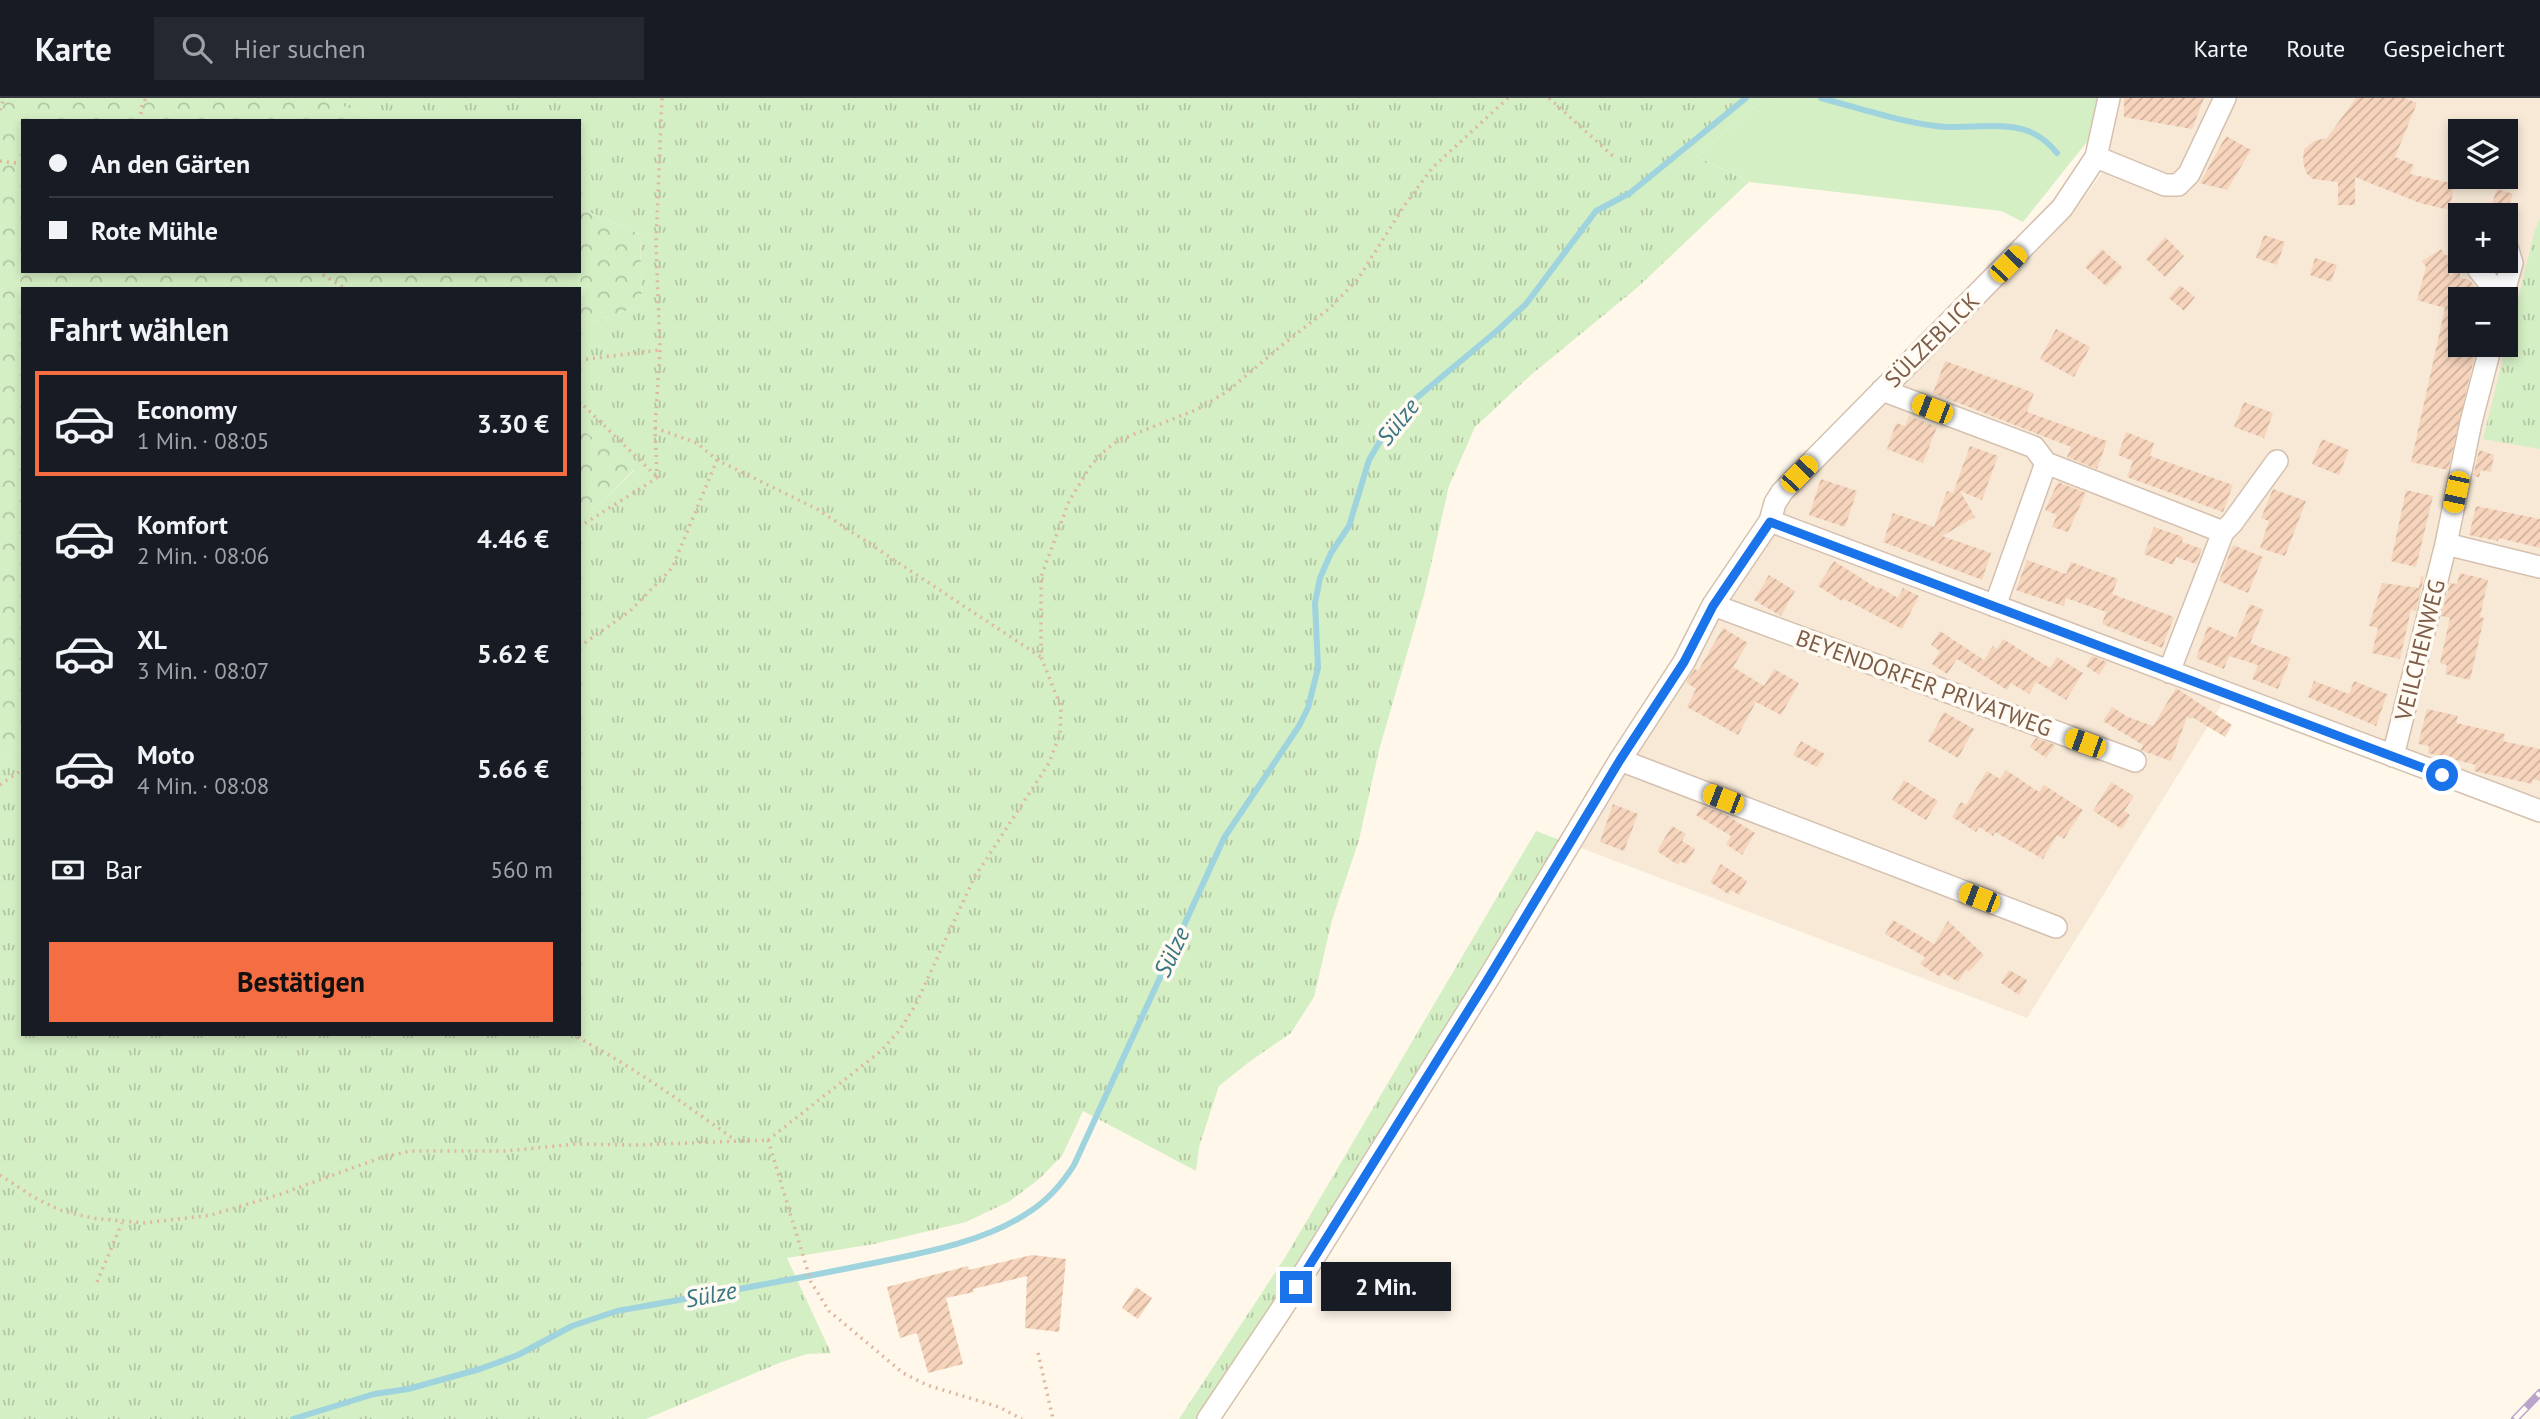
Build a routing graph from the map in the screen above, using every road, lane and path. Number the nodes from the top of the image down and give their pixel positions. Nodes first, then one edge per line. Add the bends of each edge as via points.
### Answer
1 (4, 98) edge
2 (146, 98) edge
3 (662, 98) edge
4 (1508, 98) edge
5 (1549, 98) edge
6 (2109, 98) edge
7 (2225, 98) edge
8 (0, 110) edge
9 (140, 119) edge
10 (2096, 158) junction
11 (1615, 159) dead end
12 (0, 161) edge
13 (21, 164) edge
14 (320, 273) edge
15 (2481, 273) edge
16 (342, 287) edge
17 (2492, 287) edge
18 (660, 350) junction
19 (2487, 357) edge
20 (581, 360) edge
21 (1882, 390) junction
22 (581, 403) edge
23 (656, 428) junction
24 (717, 460) junction
25 (2277, 461) dead end
26 (2046, 463) junction
27 (657, 478) junction
28 (1770, 522) junction
29 (581, 526) edge
30 (2223, 532) junction
31 (2446, 544) junction
32 (2540, 567) edge
33 (1713, 606) junction
34 (1995, 606) junction
35 (581, 646) edge
36 (1041, 657) junction
37 (2169, 672) junction
38 (2393, 756) junction
39 (1620, 760) junction
40 (2135, 761) dead end
41 (21, 770) edge
42 (0, 785) edge
43 (2540, 811) edge
44 (2056, 927) dead end
45 (575, 1036) edge
46 (768, 1140) junction
47 (737, 1141) junction
48 (0, 1175) edge
49 (122, 1222) junction
50 (97, 1282) dead end
51 (1038, 1353) dead end
52 (1022, 1419) edge
53 (1053, 1419) edge
54 (1208, 1419) edge

1 - 8 path
2 - 9 path
3 - 18 path via 656,243
4 - 36 path via 1433,167 1358,279 1330,309 1228,391 1198,409 1117,441 1094,461 1069,501 1041,577
5 - 11 path
6 - 10 street, SÜLZEBLICK
7 - 10 street via 2189,174 2178,185 2165,185
10 - 21 street, SÜLZEBLICK via 2062,208
12 - 13 path
14 - 16 path
15 - 17 street
18 - 20 path
18 - 23 path
19 - 31 street, VEILCHENWEG
21 - 26 street via 2034,447
21 - 28 street, SÜLZEBLICK via 1782,492
22 - 27 path
23 - 24 path via 697,443
23 - 27 path
24 - 35 path via 672,568 630,611
24 - 36 path via 817,509
25 - 30 street
26 - 30 street
26 - 34 street
27 - 29 path
28 - 33 street, SÜLZEBLICK
28 - 34 street
30 - 37 street
31 - 32 street
31 - 38 street, VEILCHENWEG
33 - 39 street, SÜLZEBLICK via 1684,662
33 - 40 street, BEYENDORFER PRIVATWEG
34 - 37 street
36 - 46 path via 1061,708 1060,734 1049,763 974,878 911,1013 881,1051
37 - 38 street
38 - 43 street
39 - 44 street
39 - 54 street, SÜLZEBLICK via 1488,979
41 - 42 path
45 - 47 path
46 - 47 path
46 - 52 path via 811,1282 836,1318 903,1373
47 - 49 path via 410,1152 211,1215
48 - 49 path via 60,1210
49 - 50 path
51 - 53 path

